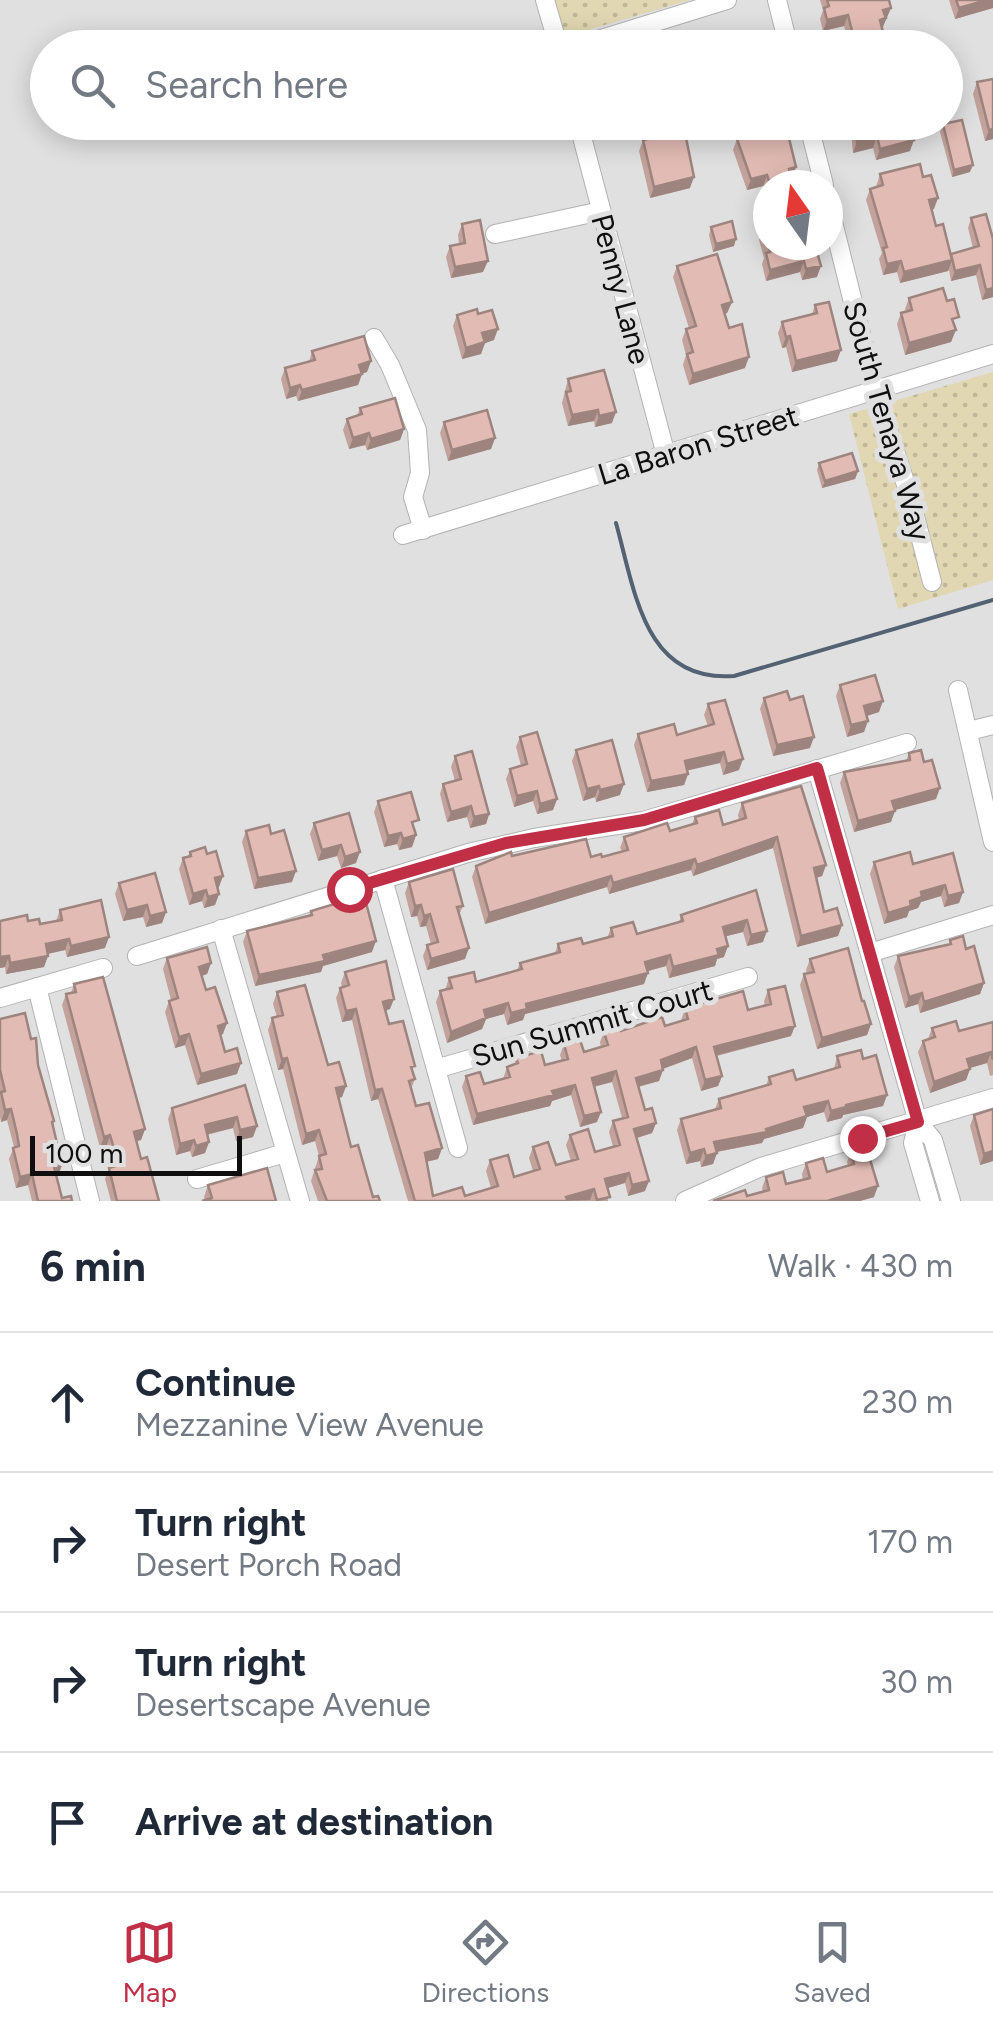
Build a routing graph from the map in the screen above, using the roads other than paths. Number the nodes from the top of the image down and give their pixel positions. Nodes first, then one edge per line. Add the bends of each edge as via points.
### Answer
1 (546, 0) edge
2 (726, 0) edge
3 (777, 0) edge
4 (554, 30) edge
5 (630, 30) edge
6 (784, 30) edge
7 (582, 140) edge
8 (813, 140) edge
9 (820, 170) edge
10 (600, 211) junction
11 (495, 234) dead end
12 (843, 260) edge
13 (374, 338) dead end
14 (993, 354) edge
15 (876, 390) junction
16 (666, 454) junction
17 (422, 530) junction
18 (402, 536) dead end
19 (932, 582) dead end
20 (958, 690) dead end
21 (993, 724) edge
22 (969, 731) junction
23 (907, 743) dead end
24 (817, 768) junction
25 (993, 842) edge
26 (383, 879) junction
27 (993, 915) edge
28 (221, 929) junction
29 (870, 953) junction
30 (137, 956) dead end
31 (102, 968) dead end
32 (748, 977) dead end
33 (37, 988) junction
34 (0, 998) edge
35 (436, 1069) junction
36 (993, 1098) edge
37 (918, 1122) junction
38 (458, 1148) dead end
39 (285, 1153) junction
40 (196, 1180) dead end
41 (90, 1201) edge
42 (300, 1201) edge
43 (685, 1201) edge
44 (930, 1201) edge
45 (951, 1201) edge

1 - 4 street
2 - 5 street
3 - 6 street
7 - 10 street, Penny Lane
8 - 9 street
10 - 11 street
10 - 16 street, Penny Lane
12 - 15 street, South Tenaya Way
13 - 17 street via 417,430 420,473 413,497
14 - 15 street, La Baron Street
15 - 16 street, La Baron Street
15 - 19 street, South Tenaya Way
16 - 17 street, La Baron Street
17 - 18 street, La Baron Street
20 - 22 street
21 - 22 street
22 - 25 street
23 - 24 street
24 - 26 street via 644,820 506,843
24 - 29 street
26 - 28 street
26 - 35 street
27 - 29 street
28 - 30 street
28 - 39 street
29 - 37 street
31 - 33 street
32 - 35 street, Sun Summit Court
33 - 34 street
33 - 41 street
35 - 38 street
36 - 37 street
37 - 43 street via 761,1167
37 - 44 street via 913,1143
37 - 45 street via 933,1140
39 - 40 street
39 - 42 street

